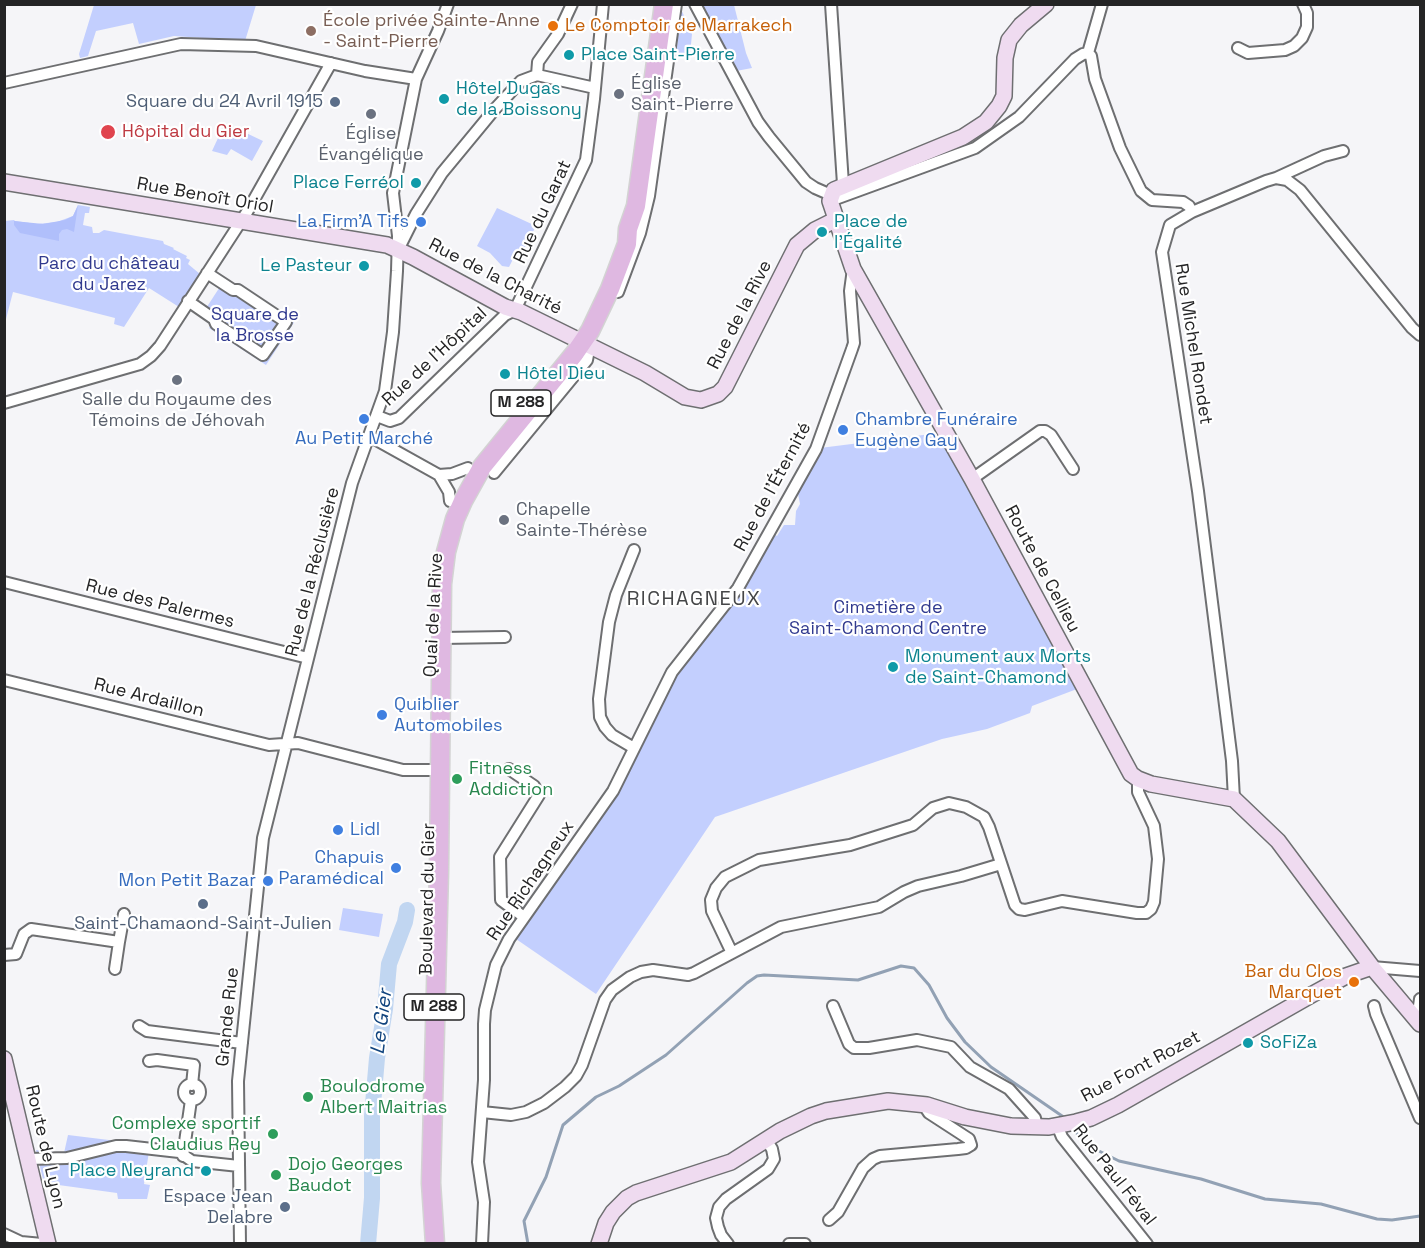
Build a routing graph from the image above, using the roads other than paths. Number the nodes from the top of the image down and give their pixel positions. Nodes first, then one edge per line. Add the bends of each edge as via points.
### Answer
1 (448, 4) edge
2 (572, 4) edge
3 (603, 4) edge
4 (664, 4) edge
5 (676, 4) edge
6 (695, 4) edge
7 (831, 4) edge
8 (1046, 4) edge
9 (1102, 4) edge
10 (1304, 4) edge
11 (1238, 48) dead end
12 (1088, 53) junction
13 (331, 63) junction
14 (537, 75) junction
15 (416, 79) junction
16 (4, 83) edge
17 (595, 88) junction
18 (1344, 152) dead end
19 (1276, 178) junction
20 (4, 182) edge
21 (835, 192) junction
22 (1192, 212) junction
23 (835, 220) junction
24 (240, 222) junction
25 (628, 230) junction
26 (398, 249) junction
27 (853, 269) junction
28 (207, 273) junction
29 (188, 302) junction
30 (602, 306) junction
31 (515, 310) junction
32 (1420, 335) edge
33 (582, 342) junction
34 (4, 403) edge
35 (377, 416) junction
36 (369, 436) junction
37 (468, 468) junction
38 (1073, 469) dead end
39 (494, 473) dead end
40 (439, 475) junction
41 (972, 479) junction
42 (450, 501) junction
43 (634, 550) dead end
44 (4, 582) edge
45 (722, 609) joint
46 (505, 637) dead end
47 (442, 638) junction
48 (308, 658) junction
49 (4, 680) edge
50 (286, 745) junction
51 (634, 748) junction
52 (509, 769) dead end
53 (435, 770) junction
54 (1138, 779) junction
55 (273, 795) joint
56 (1234, 799) junction
57 (1001, 864) junction
58 (124, 914) dead end
59 (524, 917) junction
60 (120, 942) junction
61 (732, 953) junction
62 (4, 955) edge
63 (1372, 968) junction
64 (115, 969) dead end
65 (1420, 971) edge
66 (1420, 999) edge
67 (833, 1005) dead end
68 (1374, 1006) dead end
69 (1419, 1022) edge
70 (139, 1026) dead end
71 (242, 1043) junction
72 (4, 1059) edge
73 (149, 1061) dead end
74 (927, 1105) junction
75 (482, 1112) junction
76 (1420, 1118) edge
77 (1065, 1124) junction
78 (1037, 1127) junction
79 (767, 1141) junction
80 (183, 1156) junction
81 (28, 1159) junction
82 (239, 1166) junction
83 (829, 1220) dead end
84 (4, 1234) edge
85 (42, 1244) edge
86 (48, 1244) edge
87 (240, 1244) edge
88 (428, 1244) edge
89 (435, 1244) edge
90 (482, 1244) edge
91 (600, 1244) edge
92 (728, 1244) edge
93 (789, 1244) edge
94 (805, 1244) edge
95 (1147, 1244) edge

1 - 15 street, Rue de la Réclusière
2 - 14 street via 558,34 538,62
3 - 17 street
4 - 25 main road, Quai de la Rive / M 288 via 638,194
5 - 30 street via 649,196 640,233 617,296 611,304
6 - 21 street via 769,137 806,182
7 - 21 street
8 - 21 main road via 1016,30 1008,43 1004,96 986,122 963,136
9 - 12 street
10 - 11 street via 1307,27 1294,46 1248,53
12 - 21 street via 1075,59 1019,117 975,148
12 - 22 street via 1120,148 1141,192 1152,200 1183,202
13 - 15 street
13 - 16 street via 256,46 181,44
13 - 24 street
14 - 17 street
14 - 26 street via 510,91 442,173
15 - 26 street, Rue de la Réclusière via 393,193
17 - 31 street, Rue du Garat via 586,160
18 - 19 street, Rue Michel Rondet via 1324,156
19 - 22 street, Rue Michel Rondet
19 - 32 street via 1287,180 1300,190
20 - 24 main road, Rue Benoît Oriol
21 - 23 main road
22 - 56 street, Rue Michel Rondet via 1170,225 1162,252 1198,491
23 - 27 main road, Route de Cellieu
23 - 33 main road, Rue de la Rive via 797,245 730,379 718,394 702,400 685,397
24 - 26 main road, Rue Benoît Oriol
24 - 28 street
25 - 30 main road, Quai de la Rive / M 288 via 627,244
25 - 33 main road, Quai de la Rive / M 288 via 620,241
26 - 31 main road, Rue de la Charité
26 - 35 street, Rue de la Réclusière via 388,373
27 - 41 main road, Route de Cellieu
27 - 45 street, Rue de l'Éternité via 852,349 816,448 742,582
28 - 29 street
28 - 29 street via 286,322 263,355
29 - 34 street via 160,346 140,364
30 - 33 main road, Quai de la Rive / M 288
31 - 33 main road, Rue de la Charité
31 - 35 street, Rue de l'Hôpital via 505,315 394,421
33 - 37 main road, Quai de la Rive / M 288
33 - 39 street via 587,360
33 - 47 main road, Quai de la Rive / M 288 via 490,456 463,501 450,535 444,568
35 - 36 street, Rue de la Réclusière
36 - 40 street
36 - 48 street, Rue de la Réclusière via 352,483
37 - 40 street
37 - 42 main road, Quai de la Rive / M 288
38 - 41 street via 1051,435 1040,431
40 - 42 street via 447,486
41 - 54 main road, Route de Cellieu via 1131,774
42 - 53 main road, Quai de la Rive / M 288 via 433,570
43 - 51 street via 609,622 599,699 605,727
44 - 48 street, Rue des Palermes
45 - 51 street, Rue Richagneux via 672,672
46 - 47 street
47 - 53 main road, Quai de la Rive / M 288
48 - 50 street, Rue de la Réclusière
49 - 50 street, Rue Ardaillon via 269,745
50 - 53 street, Rue Ardaillon via 298,743 403,770
50 - 55 street, Rue de la Réclusière
51 - 59 street, Rue Richagneux via 613,791
52 - 59 street via 534,786 539,795 500,857 501,900
53 - 88 main road, Boulevard du Gier / M 288 via 423,1143 423,1207
53 - 89 main road, Boulevard du Gier / M 288 via 431,1183
54 - 56 main road
54 - 57 street via 1138,792 1156,836 1157,884 1154,902 1146,913 1062,901 1019,909
55 - 71 street, Grande Rue via 263,838
56 - 63 main road via 1278,841
57 - 61 street via 918,886 879,907 781,927
57 - 61 street via 984,817 949,803 933,808 913,825 850,845 759,860 724,877 711,900 716,922
58 - 60 street
59 - 75 street, Rue Richagneux via 496,965 485,1010
60 - 62 street via 31,929 24,934 16,954
60 - 64 street
61 - 75 street via 688,975 653,970 630,977 605,1000 582,1065 565,1087 526,1112
63 - 65 street
63 - 69 main road
63 - 77 main road, Rue Font Rozet via 1330,985 1118,1106
66 - 69 street
67 - 78 street via 849,1044 854,1047 921,1040 951,1047 970,1067 1009,1089 1035,1118
68 - 76 street
70 - 71 street via 147,1031
71 - 82 street, Grande Rue via 238,1081
72 - 81 main road, Route de Lyon
73 - 80 street via 194,1065 192,1084 184,1093 191,1100
74 - 78 main road, Rue Font Rozet via 987,1122
74 - 79 main road, Rue Font Rozet via 888,1101 826,1111
74 - 83 street via 929,1113 970,1144 966,1148 873,1159
75 - 90 street, Rue Richagneux via 478,1162 484,1202
77 - 78 main road, Rue Font Rozet
77 - 95 street, Rue Paul Féval via 1062,1137
79 - 91 main road, Rue Font Rozet via 730,1162 627,1198 613,1212
79 - 92 street via 774,1159 768,1169 719,1208 718,1227
80 - 81 street via 179,1152 116,1146 67,1158
80 - 82 street via 192,1161
81 - 86 main road, Route de Lyon
82 - 87 street, Grande Rue
84 - 85 street via 21,1242
93 - 94 street

